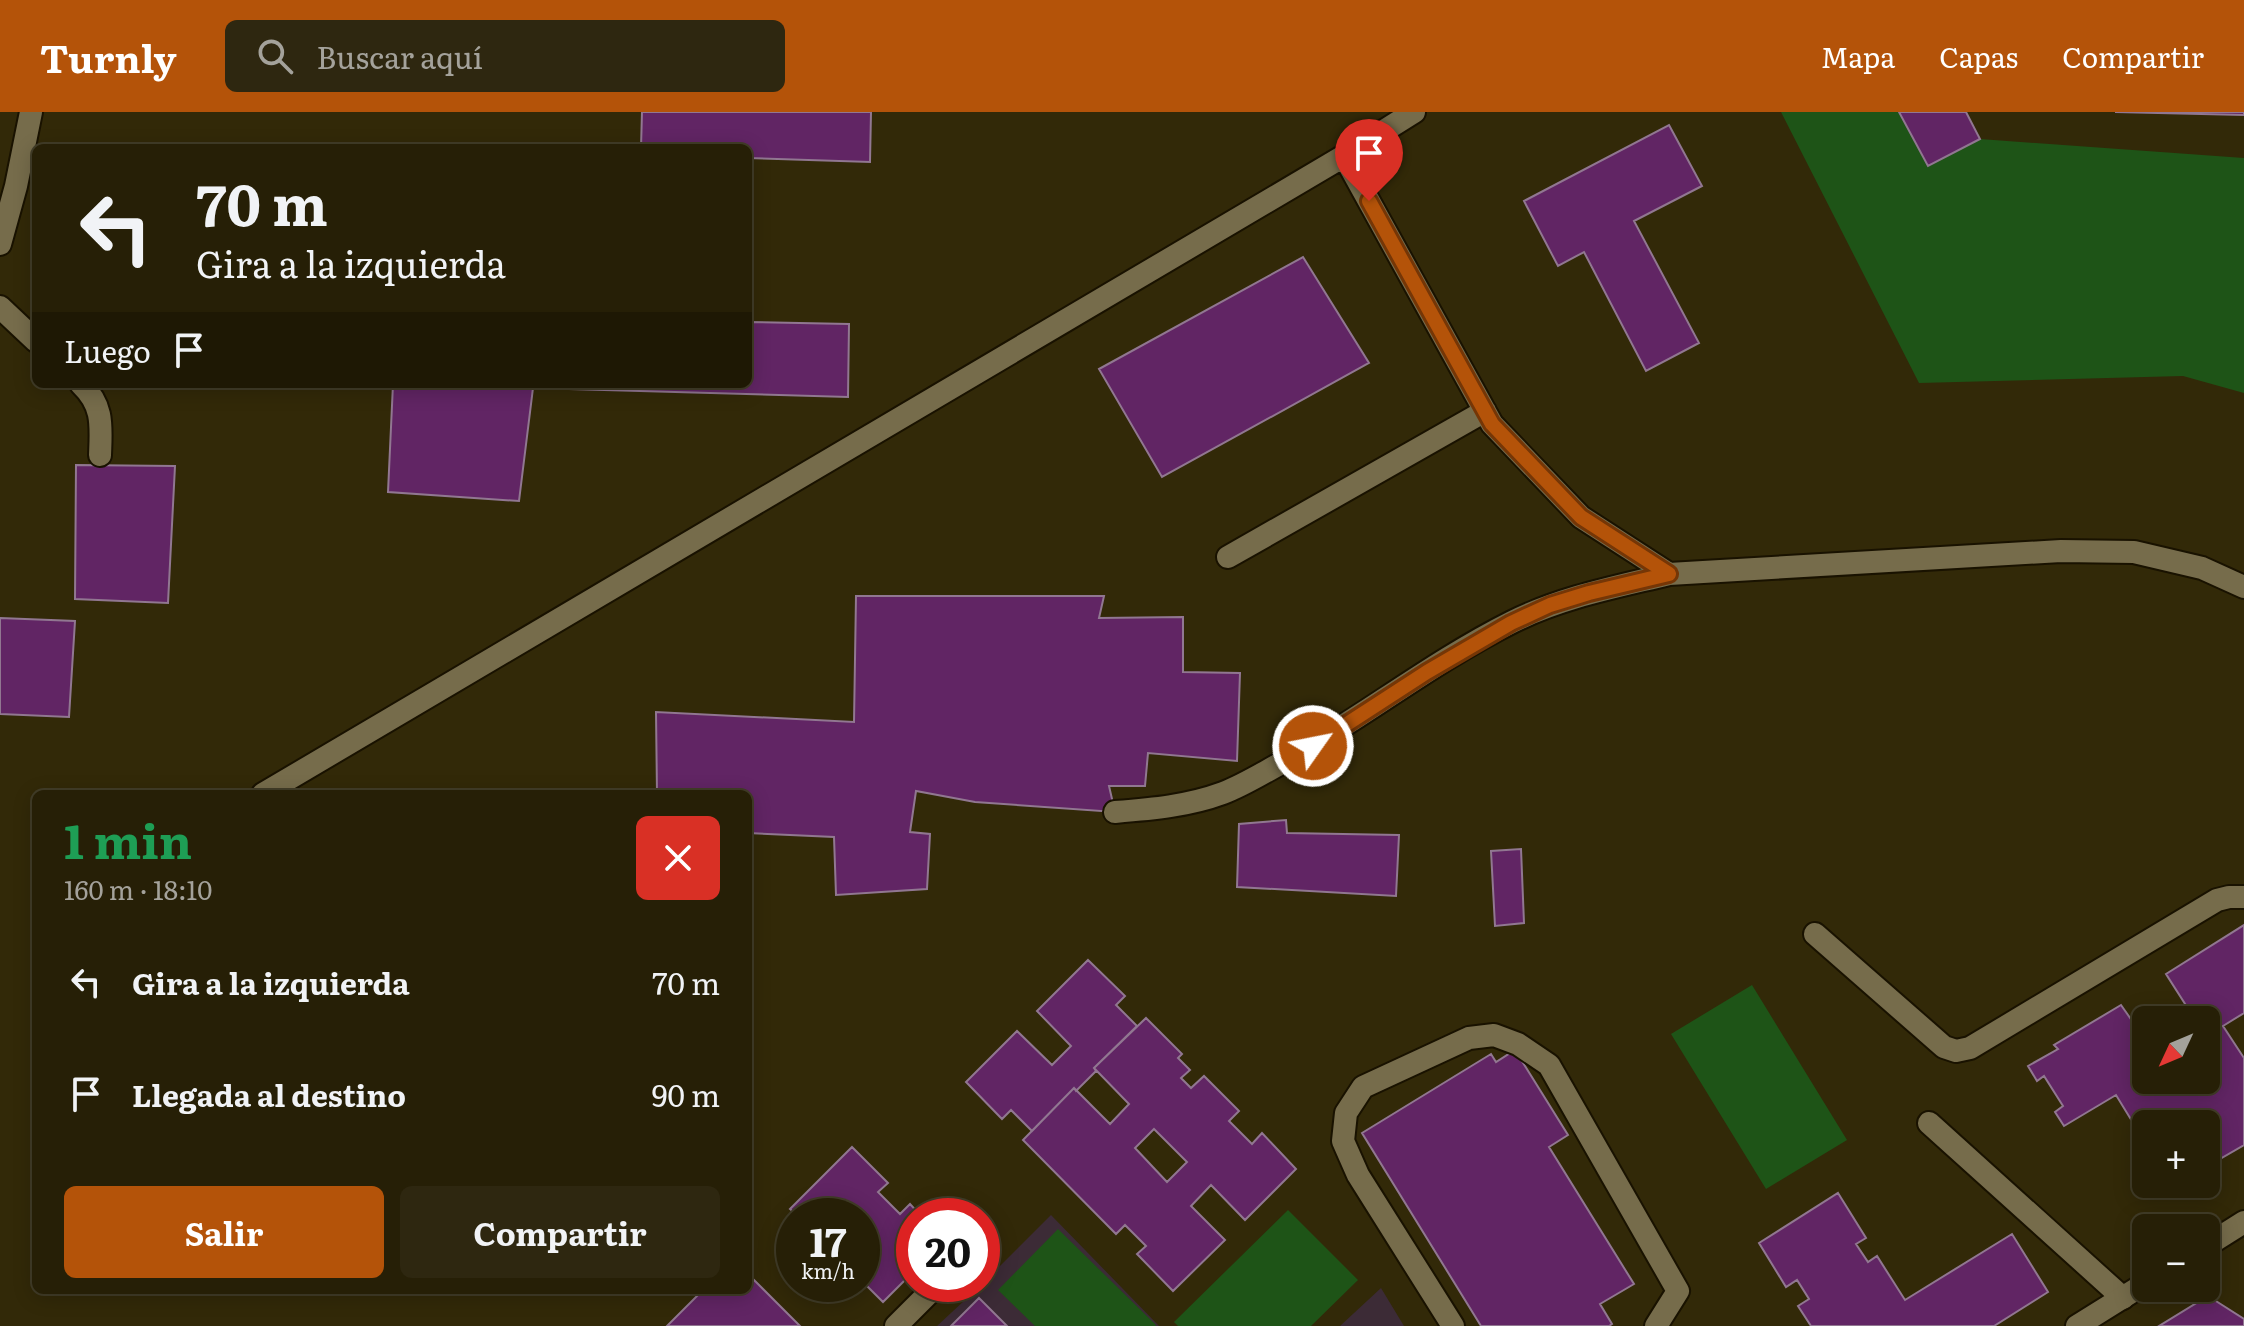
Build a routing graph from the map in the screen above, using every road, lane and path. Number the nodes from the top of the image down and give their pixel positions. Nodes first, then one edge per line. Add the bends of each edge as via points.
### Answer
1 (31, 112) edge
2 (1414, 112) edge
3 (1344, 156) junction
4 (0, 244) edge
5 (0, 307) edge
6 (32, 337) edge
7 (85, 388) edge
8 (1485, 411) junction
9 (100, 455) dead end
10 (1228, 557) dead end
11 (1669, 574) junction
12 (2244, 587) edge
13 (270, 790) edge
14 (1115, 812) dead end
15 (2244, 897) edge
16 (1815, 934) dead end
17 (1929, 1123) dead end
18 (2244, 1222) edge
19 (2220, 1237) edge
20 (2132, 1292) edge
21 (2123, 1298) junction
22 (920, 1302) edge
23 (896, 1326) edge
24 (1453, 1326) edge
25 (1656, 1326) edge
26 (2077, 1326) edge

1 - 4 street
2 - 3 street
3 - 8 street
3 - 13 street
5 - 6 street
7 - 9 street via 102,417
8 - 10 street
8 - 11 street via 1581,517
11 - 12 street via 2061,551 2134,552 2202,568
11 - 14 street via 1550,605 1511,623 1313,746 1223,793
15 - 16 street via 2217,900 1970,1048 1956,1051 1944,1047
17 - 21 street
18 - 19 street
20 - 21 street
21 - 26 street
22 - 23 street
24 - 25 street via 1358,1175 1343,1141 1346,1113 1363,1087 1469,1038 1494,1035 1549,1065 1678,1291

